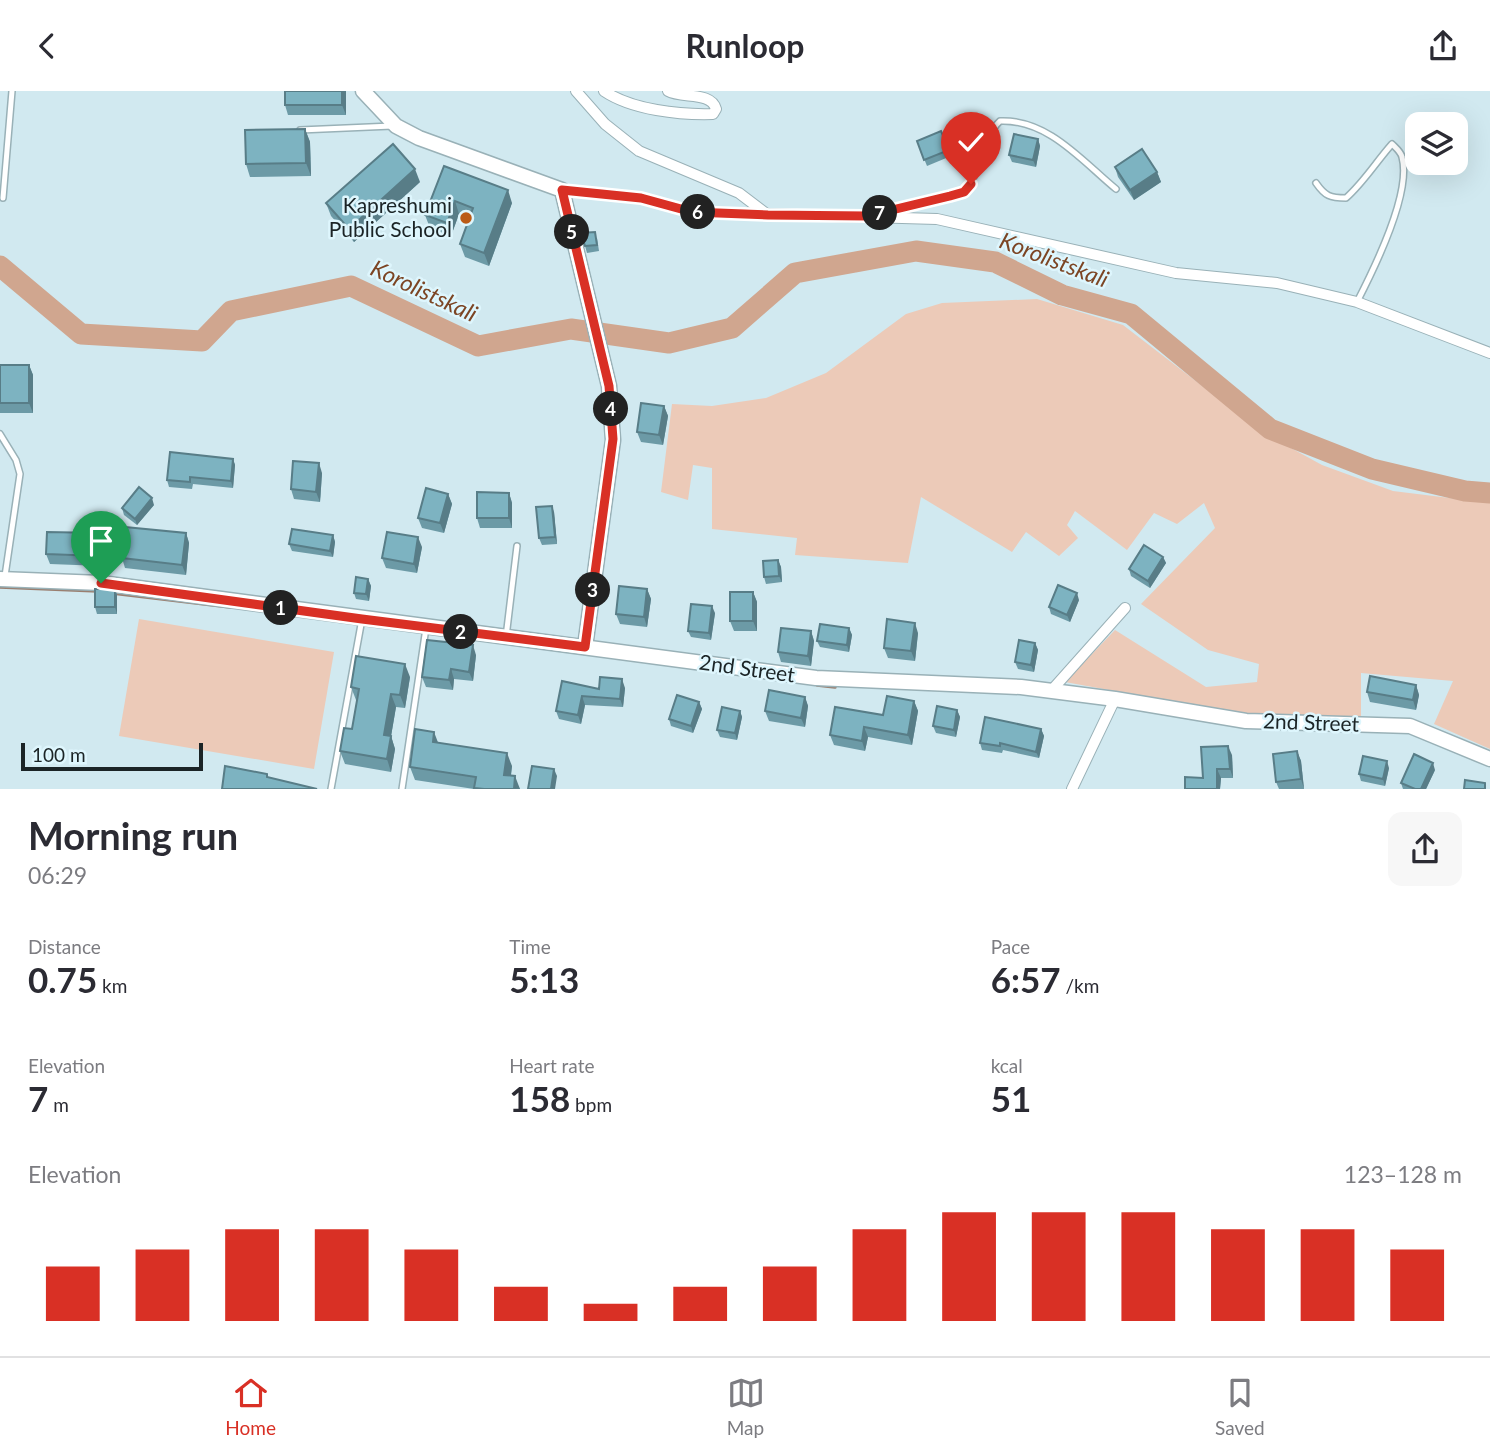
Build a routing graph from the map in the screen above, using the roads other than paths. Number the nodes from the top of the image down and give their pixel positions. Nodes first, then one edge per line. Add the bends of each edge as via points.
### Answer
1 (12, 91) edge
2 (363, 91) edge
3 (576, 91) edge
4 (604, 91) edge
5 (668, 91) edge
6 (396, 126) junction
7 (286, 131) edge
8 (8, 143) junction
9 (0, 151) edge
10 (1316, 183) dead end
11 (1116, 189) dead end
12 (562, 190) junction
13 (3, 198) dead end
14 (768, 215) junction
15 (867, 216) junction
16 (1356, 302) junction
17 (1490, 353) edge
18 (0, 434) edge
19 (517, 545) dead end
20 (2, 579) edge
21 (1125, 608) dead end
22 (362, 619) junction
23 (426, 628) junction
24 (506, 637) junction
25 (585, 647) junction
26 (1051, 691) junction
27 (1115, 699) junction
28 (1490, 759) edge
29 (331, 789) edge
30 (402, 789) edge
31 (1072, 789) edge

1 - 8 lane
2 - 6 street
3 - 14 street via 605,124 639,151 739,193
4 - 5 street via 682,115 713,114 716,109 709,98
6 - 7 lane
6 - 12 street
8 - 9 lane
8 - 13 lane
10 - 16 lane via 1324,195 1346,198 1362,185 1392,144 1402,154 1400,198 1374,270
11 - 15 lane via 1035,125 1000,121 964,192
12 - 14 street via 641,198 692,212
12 - 25 street via 609,386 613,439
14 - 15 street
15 - 16 street via 937,219 1176,273 1276,283
16 - 17 street
18 - 20 lane via 20,474
19 - 24 lane
20 - 22 street, 2nd Street via 101,583
21 - 26 street
22 - 23 street, 2nd Street
22 - 29 lane
23 - 24 street, 2nd Street
23 - 30 lane
24 - 25 street, 2nd Street
25 - 26 street, 2nd Street via 816,678
26 - 27 street, 2nd Street
27 - 28 street, 2nd Street via 1246,721 1410,726
27 - 31 street

